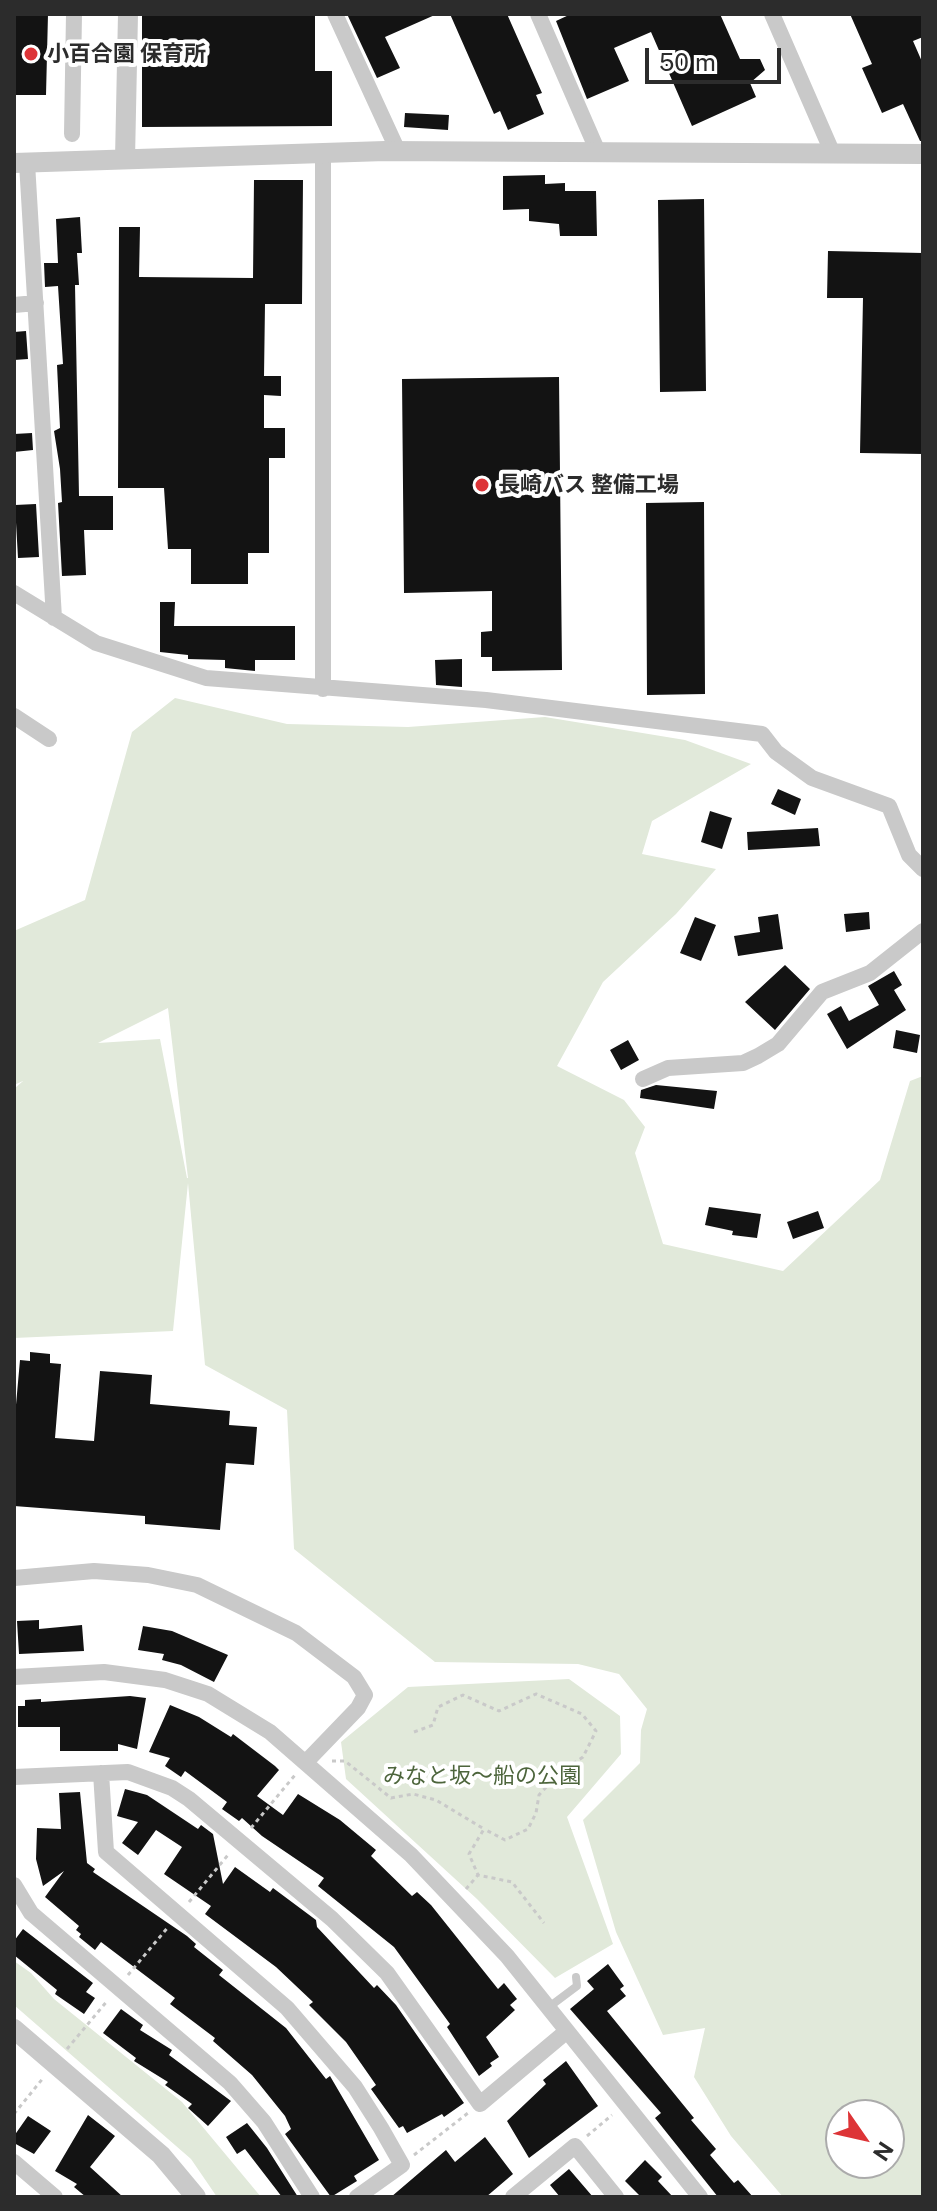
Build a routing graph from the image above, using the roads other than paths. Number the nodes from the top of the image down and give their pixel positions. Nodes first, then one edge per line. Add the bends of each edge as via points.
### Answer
1 (74, 14) edge
2 (128, 14) edge
3 (335, 14) edge
4 (538, 14) edge
5 (772, 14) edge
6 (72, 134) dead end
7 (398, 151) junction
8 (323, 152) junction
9 (598, 152) junction
10 (833, 154) junction
11 (923, 154) edge
12 (125, 159) junction
13 (20, 163) edge
14 (36, 303) junction
15 (14, 305) edge
16 (15, 595) edge
17 (54, 618) junction
18 (323, 689) junction
19 (14, 716) edge
20 (49, 739) dead end
21 (923, 869) edge
22 (923, 931) edge
23 (643, 1079) dead end
24 (14, 1578) edge
25 (14, 1677) edge
26 (306, 1762) junction
27 (101, 1773) junction
28 (14, 1777) edge
29 (14, 1885) edge
30 (576, 1977) dead end
31 (548, 2008) junction
32 (14, 2029) edge
33 (567, 2031) junction
34 (14, 2162) edge
35 (55, 2197) edge
36 (196, 2197) edge
37 (312, 2197) edge
38 (357, 2197) edge
39 (513, 2197) edge
40 (616, 2197) edge
41 (700, 2197) edge

1 - 6 street
2 - 12 street
3 - 7 street
4 - 9 street
5 - 10 street
7 - 8 street
7 - 9 street
8 - 12 street
8 - 18 street
9 - 10 street
10 - 11 street
12 - 13 street
13 - 14 street
14 - 15 street
14 - 17 street
16 - 17 street
17 - 18 street via 109,649 206,678
18 - 21 street via 486,700 762,734 776,752 812,778 889,806 909,855
19 - 20 street
22 - 23 street via 870,973 822,992 778,1044 758,1056 743,1063 668,1068
24 - 26 street via 94,1571 148,1575 197,1585 296,1633 354,1677 365,1695
25 - 26 street via 104,1672 165,1680 208,1694 270,1732
26 - 31 street via 411,1855 507,1956
27 - 28 street
27 - 33 street via 128,1772 172,1788 332,1919 406,1996 480,2104
27 - 38 street via 106,1852 307,2029 355,2087 402,2165
29 - 37 street via 31,1913 230,2083 264,2122
30 - 31 lane via 577,1986
31 - 33 street
32 - 36 street via 161,2155
33 - 41 street
34 - 35 street
39 - 40 street via 575,2146

